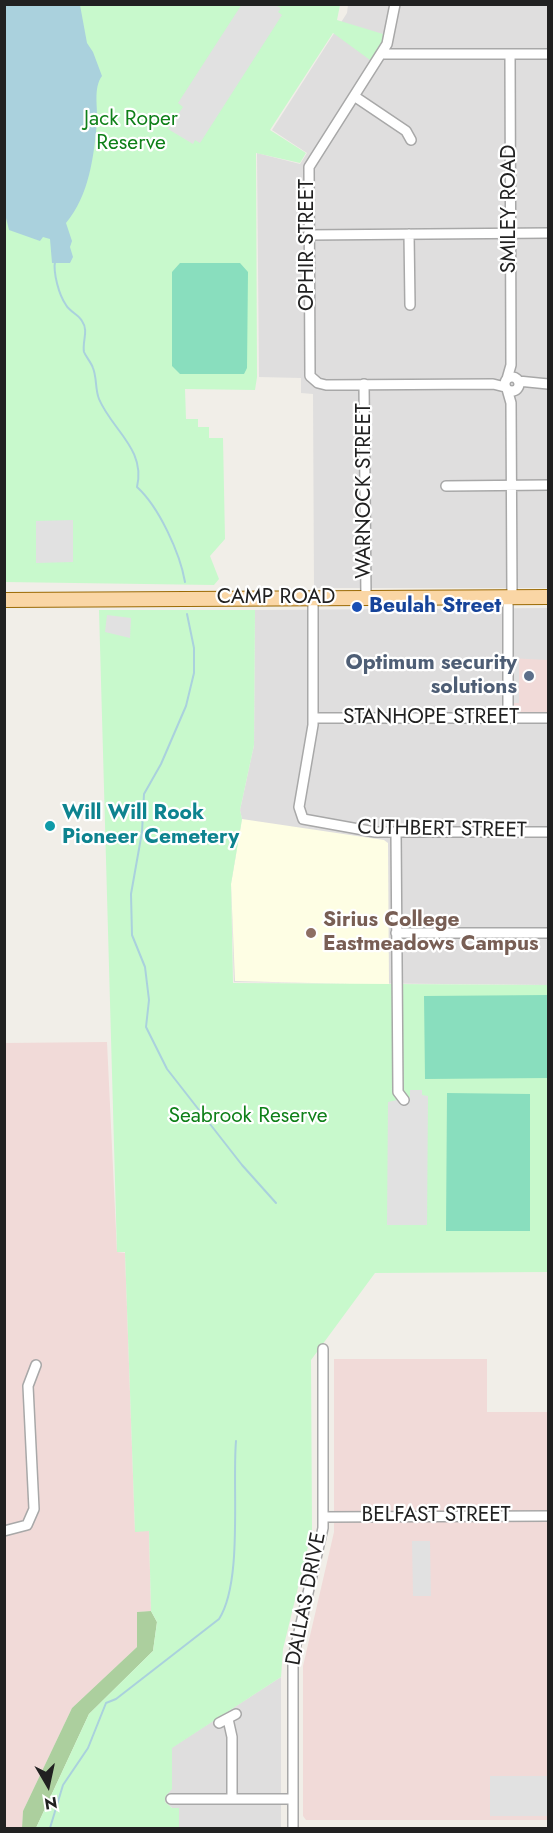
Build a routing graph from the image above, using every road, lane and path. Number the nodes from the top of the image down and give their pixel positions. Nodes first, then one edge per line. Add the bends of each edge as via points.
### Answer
1 (394, 4) edge
2 (381, 54) junction
3 (510, 54) junction
4 (549, 54) edge
5 (354, 96) junction
6 (411, 140) dead end
7 (549, 233) edge
8 (409, 234) junction
9 (510, 234) junction
10 (308, 235) junction
11 (410, 305) dead end
12 (364, 384) junction
13 (512, 384) junction
14 (549, 384) edge
15 (511, 485) junction
16 (549, 485) edge
17 (446, 486) dead end
18 (510, 597) junction
19 (549, 597) edge
20 (313, 598) junction
21 (366, 598) junction
22 (4, 600) edge
23 (549, 717) edge
24 (313, 718) junction
25 (508, 718) junction
26 (396, 832) junction
27 (549, 832) edge
28 (396, 933) junction
29 (549, 933) edge
30 (404, 1100) dead end
31 (323, 1349) dead end
32 (36, 1365) dead end
33 (549, 1516) edge
34 (323, 1517) junction
35 (4, 1531) edge
36 (227, 1719) dead end
37 (171, 1799) dead end
38 (232, 1799) junction
39 (292, 1799) junction
40 (292, 1812) junction
41 (293, 1828) edge
42 (300, 1828) edge

1 - 2 street, OPHIR STREET via 389,37
2 - 3 street
2 - 5 street, OPHIR STREET
3 - 4 street
3 - 9 street, SMILEY ROAD
5 - 6 street via 406,131
5 - 10 street, OPHIR STREET via 309,167
7 - 9 street
8 - 9 street
8 - 10 street
8 - 11 street
9 - 13 street, SMILEY ROAD
10 - 12 street, OPHIR STREET via 312,379 321,384
12 - 13 street
12 - 21 street, WARNOCK STREET
13 - 14 street
13 - 15 street, SMILEY ROAD
15 - 16 street
15 - 17 street
15 - 18 street, SMILEY ROAD
18 - 19 main road, CAMP ROAD
18 - 21 main road, CAMP ROAD
18 - 25 street, SMILEY ROAD
20 - 21 main road, CAMP ROAD
20 - 22 main road, CAMP ROAD via 241,603
20 - 24 street
23 - 25 street, STANHOPE STREET
24 - 25 street, STANHOPE STREET
24 - 26 street, CUTHBERT STREET via 299,807 301,816 312,822 359,830
26 - 27 street, CUTHBERT STREET
26 - 28 street
28 - 29 street
28 - 30 street via 398,1092
31 - 34 street, DALLAS DRIVE
32 - 35 street via 28,1386 34,1509 27,1525
33 - 34 street, BELFAST STREET
34 - 39 street, DALLAS DRIVE via 293,1658
36 - 38 street via 232,1737
37 - 38 street
38 - 39 street
39 - 40 street, DALLAS DRIVE
40 - 41 street, DALLAS DRIVE
40 - 42 street, DALLAS DRIVE

